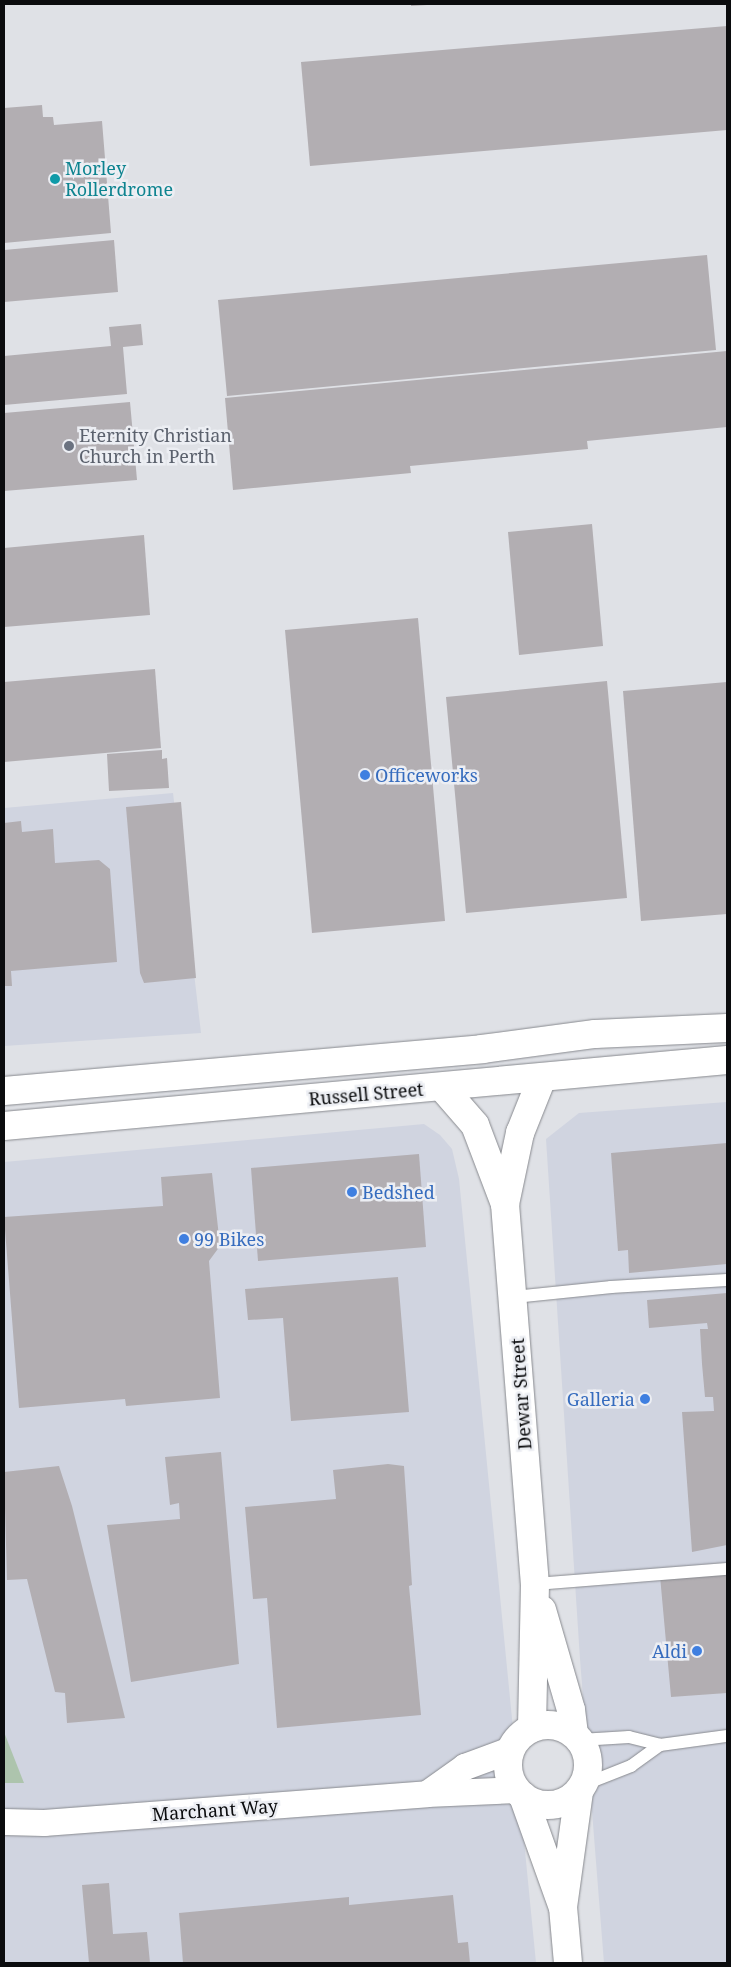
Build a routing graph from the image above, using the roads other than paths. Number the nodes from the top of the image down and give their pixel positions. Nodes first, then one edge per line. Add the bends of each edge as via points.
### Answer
1 (727, 1028) edge
2 (482, 1049) junction
3 (727, 1060) edge
4 (542, 1078) junction
5 (485, 1083) junction
6 (442, 1087) junction
7 (4, 1091) edge
8 (4, 1126) edge
9 (506, 1204) junction
10 (727, 1280) edge
11 (514, 1297) junction
12 (727, 1569) edge
13 (535, 1584) junction
14 (532, 1728) junction
15 (727, 1736) edge
16 (577, 1737) junction
17 (660, 1745) junction
18 (511, 1750) junction
19 (581, 1788) junction
20 (520, 1793) junction
21 (426, 1794) junction
22 (4, 1822) edge
23 (563, 1907) junction
24 (568, 1963) edge

1 - 2 street, Russell Street via 595,1034
2 - 5 street
2 - 7 street, Russell Street
3 - 4 street, Russell Street
4 - 5 street, Russell Street
4 - 9 street, Dewar Street via 520,1133
5 - 6 street, Russell Street
6 - 8 street, Russell Street
6 - 9 street, Dewar Street via 475,1125
9 - 11 street, Dewar Street
10 - 11 lane
11 - 13 street, Dewar Street
12 - 13 lane
13 - 14 street, Dewar Street
13 - 16 street, Dewar Street
14 - 16 street via 554,1725
14 - 18 street
15 - 17 lane
16 - 17 lane via 629,1737
16 - 19 street via 589,1762
17 - 19 lane via 632,1766
18 - 20 street via 509,1771
18 - 21 street via 465,1767
19 - 20 street via 558,1804 545,1805
19 - 23 street
20 - 21 street, Marchant Way
20 - 23 street
21 - 22 street, Marchant Way via 44,1823
23 - 24 street

